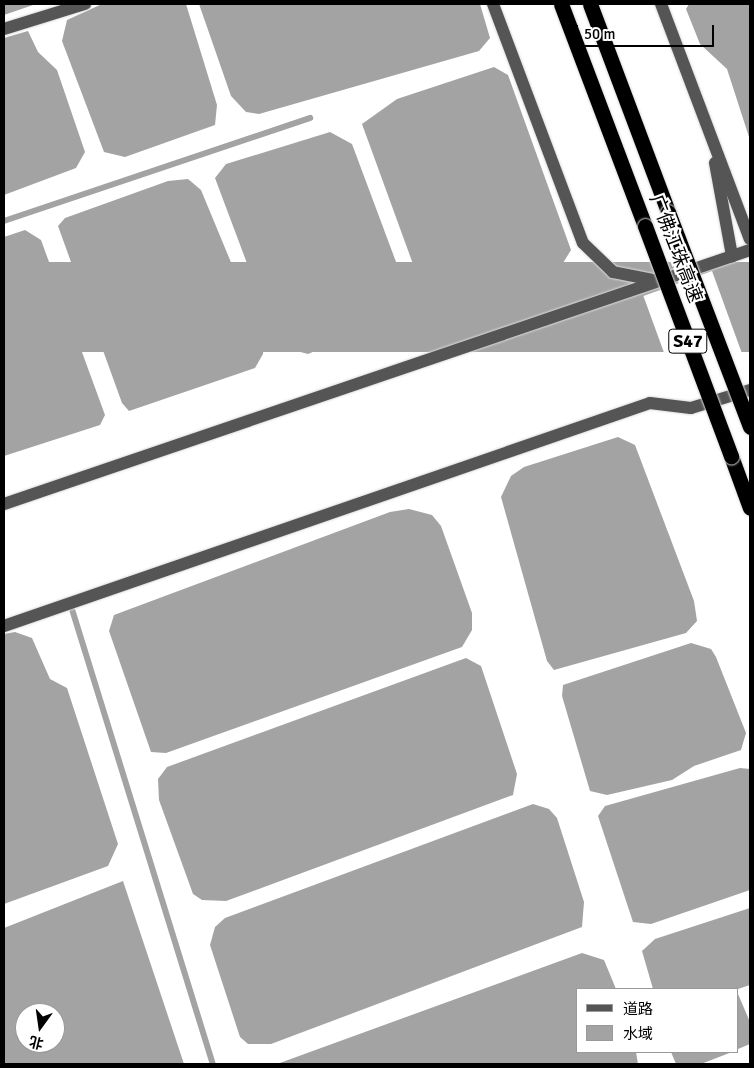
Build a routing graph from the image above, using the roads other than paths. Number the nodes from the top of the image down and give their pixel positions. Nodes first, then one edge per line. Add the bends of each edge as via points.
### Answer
1 (86, 4) edge
2 (493, 4) edge
3 (561, 4) edge
4 (590, 4) edge
5 (661, 4) edge
6 (4, 29) edge
7 (710, 133) junction
8 (750, 239) edge
9 (750, 250) edge
10 (732, 256) junction
11 (665, 278) junction
12 (750, 390) edge
13 (750, 427) edge
14 (4, 504) edge
15 (750, 508) edge
16 (4, 626) edge

1 - 6 street
2 - 11 street via 590,254 626,277
3 - 15 highway, 广佛江珠高速 / S47, bridge
4 - 13 highway, 广佛江珠高速 / S47, bridge
5 - 7 street
7 - 8 street
7 - 10 street
9 - 10 street
10 - 11 street
11 - 14 street
12 - 16 street via 691,408 650,403

